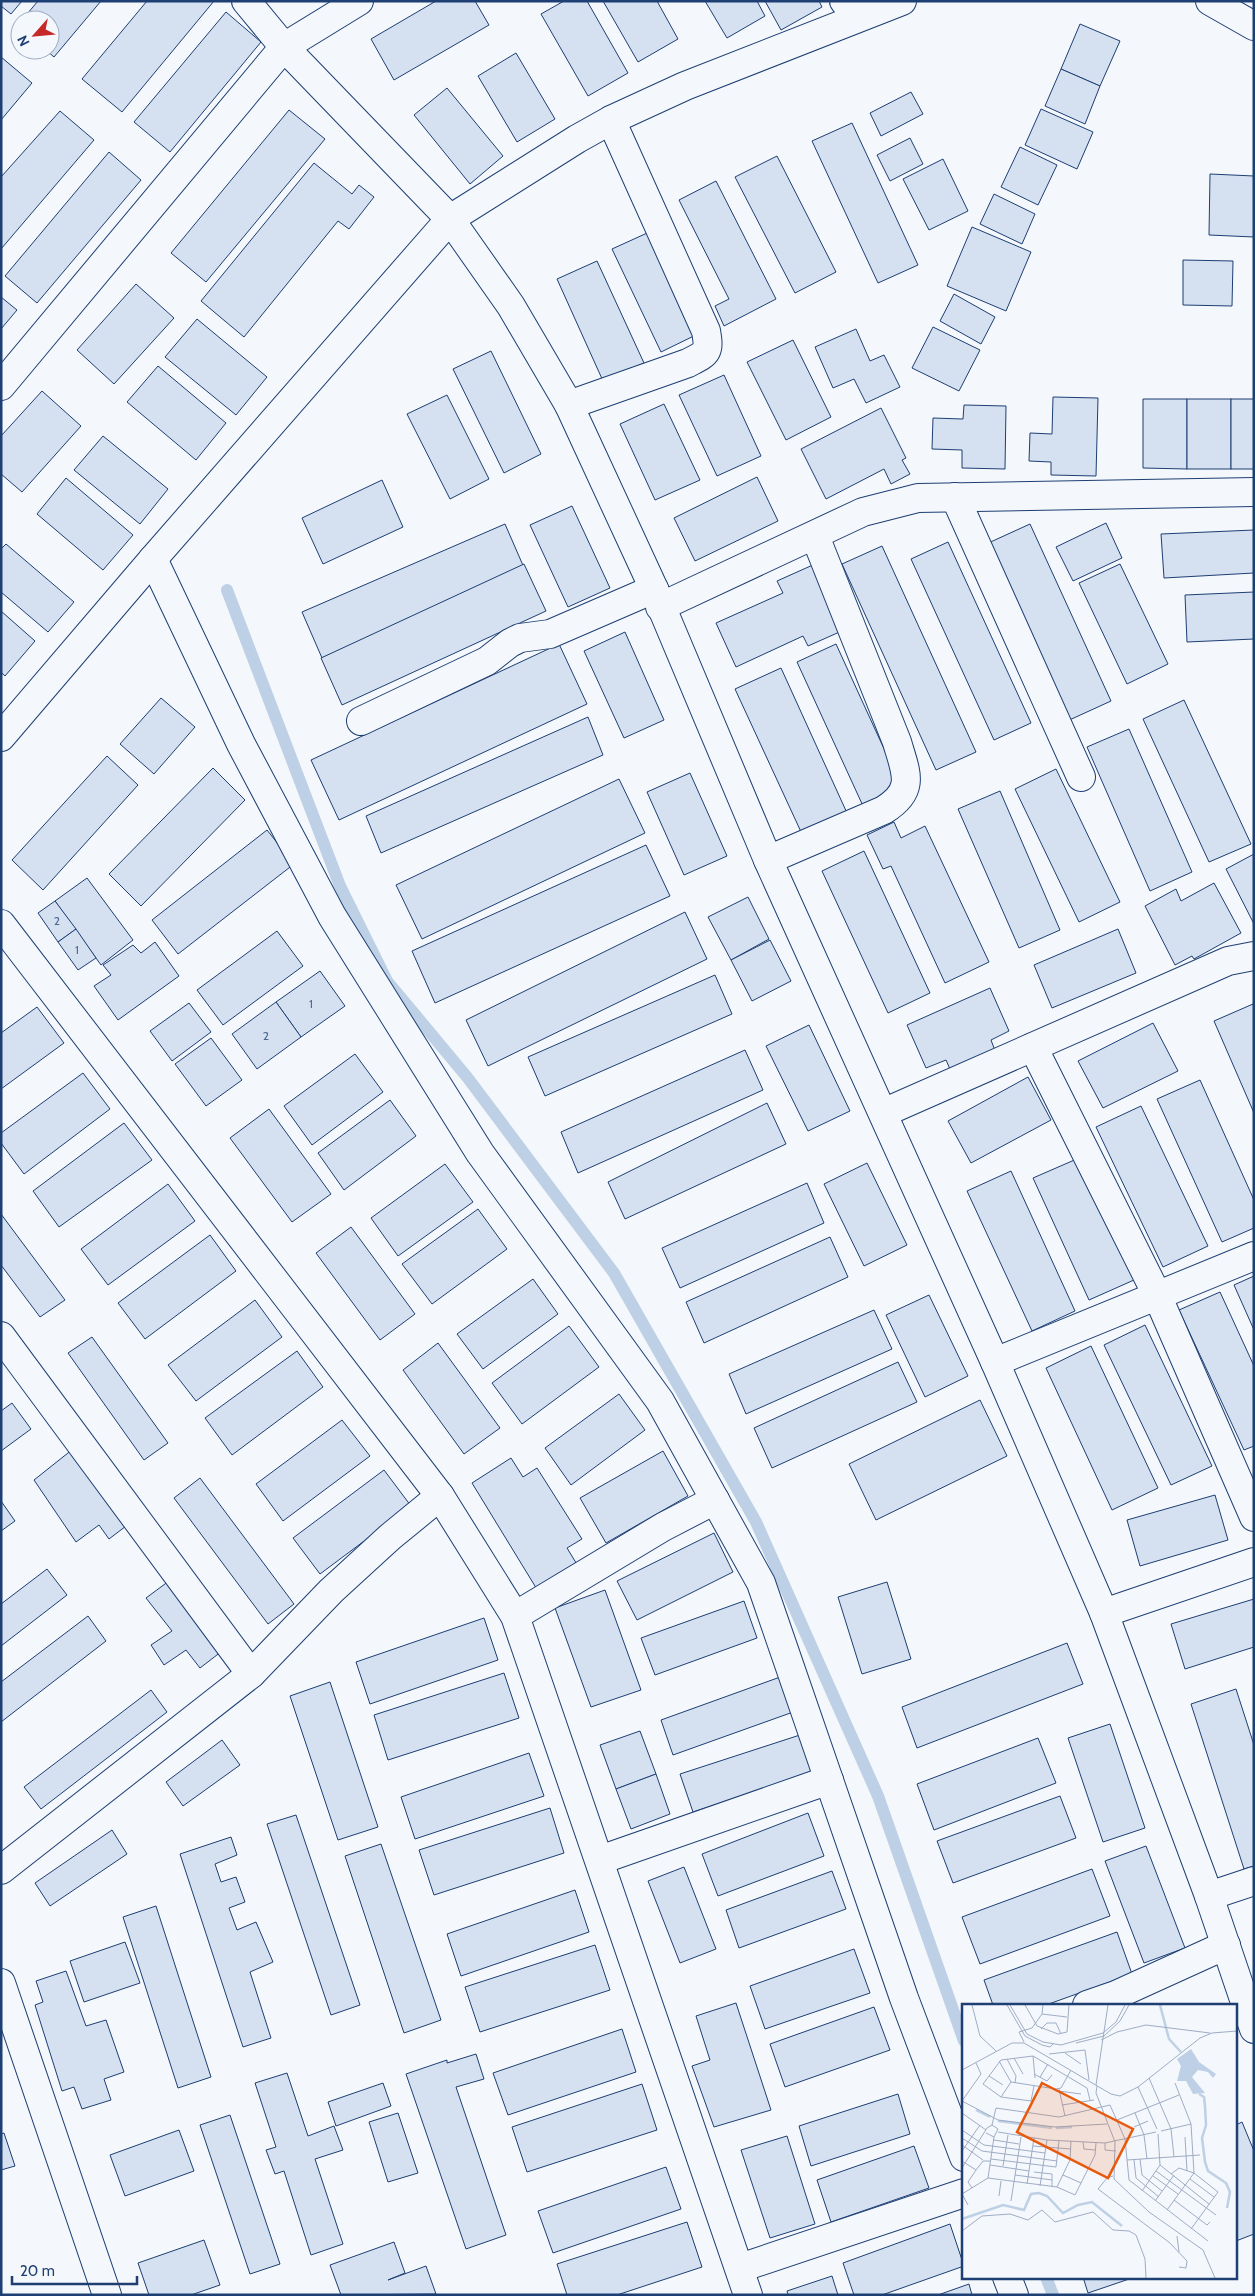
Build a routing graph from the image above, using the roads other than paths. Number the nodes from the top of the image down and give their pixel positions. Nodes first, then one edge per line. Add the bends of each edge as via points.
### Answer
1 (246, 1) edge
2 (359, 1) edge
3 (902, 1) edge
4 (1210, 1) edge
5 (851, 9) edge
6 (1254, 26) edge
7 (284, 46) junction
8 (611, 120) junction
9 (450, 219) junction
10 (1, 386) edge
11 (569, 405) junction
12 (1254, 492) edge
13 (955, 497) junction
14 (815, 536) junction
15 (153, 559) junction
16 (657, 598) junction
17 (361, 721) dead end
18 (1, 737) edge
19 (1081, 777) dead end
20 (768, 860) junction
21 (1, 924) edge
22 (1254, 956) edge
23 (1034, 1047) junction
24 (883, 1113) junction
25 (1254, 1256) edge
26 (1157, 1295) junction
27 (1, 1336) edge
28 (995, 1362) junction
29 (440, 1496) junction
30 (715, 1500) junction
31 (1254, 1518) edge
32 (1254, 1562) edge
33 (1104, 1613) junction
34 (515, 1616) junction
35 (251, 1674) junction
36 (829, 1780) junction
37 (600, 1860) junction
38 (1, 1870) edge
39 (1254, 1881) edge
40 (1209, 1896) junction
41 (1226, 1945) junction
42 (1, 1983) edge
43 (1090, 2004) edge
44 (1254, 2030) edge
45 (962, 2152) edge
46 (962, 2194) edge
47 (740, 2268) junction
48 (1008, 2278) edge
49 (107, 2295) edge
50 (748, 2295) edge
51 (1014, 2295) edge

1 - 7 street
2 - 7 street
3 - 5 street
4 - 6 street
5 - 8 street
7 - 9 street
7 - 10 street
8 - 9 street
8 - 11 street via 706,331 709,347 705,354 688,363
9 - 11 street via 511,306
9 - 15 street
11 - 16 street
12 - 13 street
13 - 14 street via 918,498 863,512
13 - 19 street
14 - 16 street
14 - 20 street via 897,742 906,789 898,801 884,810
15 - 18 street
15 - 30 street via 241,744 332,916 480,1153 660,1401
16 - 17 street via 550,634 510,642 487,661
16 - 20 street
20 - 24 street
21 - 29 street
22 - 23 street via 1228,961
23 - 24 street
23 - 26 street
24 - 28 street
25 - 26 street
26 - 28 street
26 - 31 street
27 - 35 street
28 - 33 street
29 - 34 street
29 - 35 street via 331,1591
30 - 34 street via 663,1527
30 - 36 street via 761,1583
32 - 33 street
33 - 40 street
34 - 37 street
35 - 38 street
36 - 37 street
36 - 45 street via 904,1998
37 - 47 street
39 - 40 street
40 - 41 street
41 - 43 street
41 - 44 street
42 - 49 street
46 - 47 street
47 - 50 street
48 - 51 street

